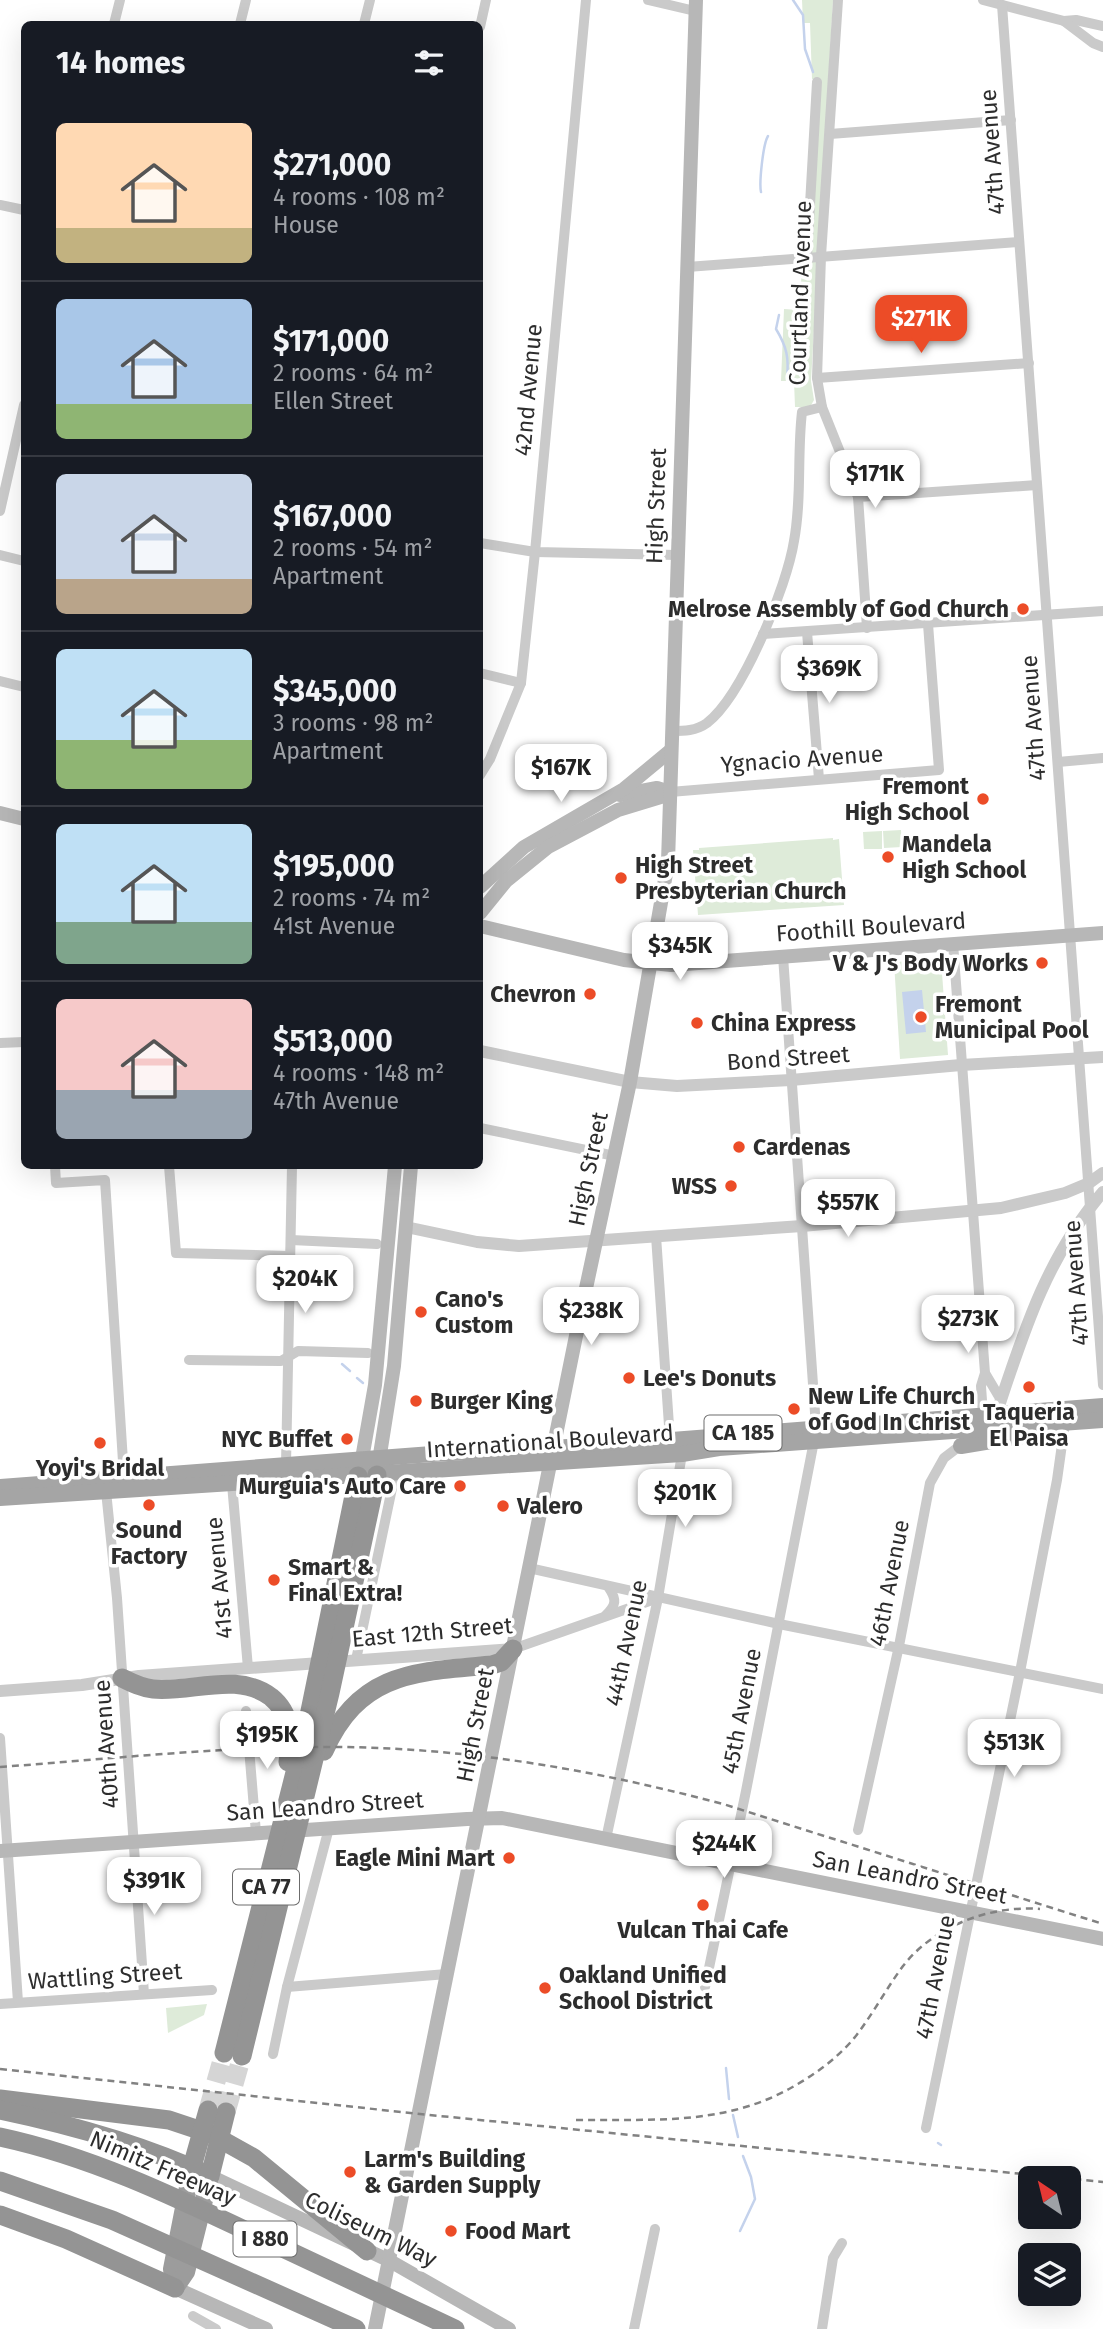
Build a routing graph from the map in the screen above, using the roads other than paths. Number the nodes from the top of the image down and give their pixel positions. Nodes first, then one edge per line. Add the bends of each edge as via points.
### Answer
1 (120, 0) edge
2 (246, 0) edge
3 (370, 0) edge
4 (486, 0) edge
5 (586, 0) edge
6 (648, 0) edge
7 (838, 0) edge
8 (983, 0) edge
9 (695, 5) edge
10 (1002, 5) junction
11 (115, 21) edge
12 (241, 21) edge
13 (365, 21) edge
14 (481, 21) edge
15 (1064, 21) junction
16 (1103, 26) edge
17 (1103, 47) edge
18 (817, 82) dead end
19 (1011, 120) junction
20 (830, 134) junction
21 (0, 205) edge
22 (21, 209) edge
23 (1020, 242) junction
24 (821, 256) junction
25 (807, 257) junction
26 (687, 267) junction
27 (1028, 363) junction
28 (817, 378) junction
29 (822, 407) junction
30 (21, 418) edge
31 (1037, 485) junction
32 (858, 497) junction
33 (0, 511) edge
34 (483, 543) edge
35 (535, 552) junction
36 (0, 555) edge
37 (677, 555) junction
38 (21, 560) edge
39 (1103, 611) edge
40 (1047, 615) junction
41 (928, 624) junction
42 (867, 628) junction
43 (807, 632) junction
44 (763, 634) junction
45 (483, 674) edge
46 (0, 681) edge
47 (521, 682) junction
48 (21, 686) edge
49 (671, 731) junction
50 (670, 751) junction
51 (1103, 758) edge
52 (1058, 762) junction
53 (483, 770) edge
54 (819, 779) junction
55 (670, 792) junction
56 (598, 804) junction
57 (0, 813) edge
58 (21, 818) edge
59 (483, 884) edge
60 (483, 909) edge
61 (483, 927) edge
62 (1103, 933) edge
63 (1072, 935) junction
64 (953, 943) junction
65 (783, 956) junction
66 (650, 964) junction
67 (21, 1042) edge
68 (0, 1043) edge
69 (483, 1052) edge
70 (1103, 1057) edge
71 (1080, 1059) junction
72 (961, 1065) junction
73 (791, 1080) junction
74 (630, 1082) junction
75 (483, 1129) edge
76 (615, 1156) junction
77 (55, 1169) edge
78 (170, 1169) edge
79 (292, 1169) edge
80 (395, 1169) edge
81 (396, 1169) edge
82 (411, 1169) edge
83 (1103, 1173) edge
84 (1089, 1183) junction
85 (1103, 1192) edge
86 (1091, 1205) junction
87 (974, 1211) junction
88 (802, 1226) junction
89 (406, 1227) junction
90 (656, 1236) junction
91 (291, 1240) junction
92 (596, 1241) junction
93 (377, 1244) dead end
94 (290, 1256) junction
95 (368, 1353) dead end
96 (289, 1356) junction
97 (189, 1360) dead end
98 (985, 1373) junction
99 (1103, 1385) edge
100 (1103, 1406) edge
101 (989, 1415) junction
102 (1103, 1420) edge
103 (1065, 1423) junction
104 (1042, 1425) junction
105 (815, 1434) junction
106 (670, 1440) junction
107 (961, 1446) junction
108 (682, 1454) junction
109 (552, 1455) junction
110 (286, 1465) junction
111 (374, 1469) junction
112 (124, 1476) junction
113 (232, 1484) junction
114 (0, 1487) edge
115 (106, 1491) junction
116 (0, 1499) edge
117 (529, 1568) junction
118 (609, 1588) junction
119 (658, 1598) junction
120 (604, 1617) junction
121 (779, 1624) junction
122 (899, 1646) junction
123 (513, 1649) junction
124 (352, 1660) junction
125 (248, 1668) junction
126 (1020, 1672) junction
127 (122, 1678) junction
128 (1103, 1689) edge
129 (0, 1691) edge
130 (246, 1711) dead end
131 (0, 1738) edge
132 (480, 1818) junction
133 (328, 1828) junction
134 (858, 1830) dead end
135 (262, 1833) junction
136 (606, 1839) junction
137 (134, 1842) junction
138 (4, 1851) edge
139 (280, 1863) junction
140 (730, 1864) junction
141 (969, 1912) junction
142 (1103, 1939) edge
143 (447, 1974) junction
144 (287, 1987) junction
145 (705, 1987) dead end
146 (212, 1990) dead end
147 (144, 1994) junction
148 (18, 2003) junction
149 (0, 2004) edge
150 (233, 2054) tunnel mouth
151 (273, 2054) dead end
152 (0, 2099) edge
153 (0, 2110) edge
154 (926, 2128) dead end
155 (0, 2137) edge
156 (192, 2167) junction
157 (210, 2176) junction
158 (0, 2181) edge
159 (0, 2214) edge
160 (655, 2229) dead end
161 (842, 2243) dead end
162 (367, 2251) junction
163 (390, 2261) junction
164 (175, 2288) junction
165 (193, 2316) dead end
166 (216, 2329) edge
167 (266, 2329) edge
168 (356, 2329) edge
169 (375, 2329) edge
170 (455, 2329) edge
171 (509, 2329) edge
172 (634, 2329) edge
173 (822, 2329) edge

1 - 11 street
2 - 12 street
3 - 13 street
4 - 14 street
5 - 35 street, 42nd Avenue
6 - 9 street
7 - 20 street, Courtland Avenue
8 - 10 street
9 - 26 main road, High Street
10 - 15 street
10 - 19 street, 47th Avenue
15 - 16 street
15 - 17 street
18 - 25 street, Courtland Avenue
19 - 20 street
19 - 23 street, 47th Avenue
20 - 24 street, Courtland Avenue
21 - 22 street
23 - 24 street
23 - 27 street, 47th Avenue
24 - 25 street
24 - 28 street, Courtland Avenue
25 - 26 street
26 - 37 main road, High Street
27 - 28 street
27 - 31 street, 47th Avenue
28 - 29 street, Courtland Avenue
29 - 32 street
29 - 44 street, Courtland Avenue via 802,412 794,541
30 - 33 street
31 - 32 street
31 - 40 street, 47th Avenue
32 - 42 street
34 - 35 street
35 - 37 street
35 - 47 street, 42nd Avenue
36 - 38 street
37 - 49 main road, High Street
39 - 40 street
40 - 41 street
40 - 52 street, 47th Avenue
41 - 42 street
41 - 54 street, Ygnacio Avenue via 939,770
42 - 43 street
43 - 44 street
43 - 54 street
44 - 49 street, Courtland Avenue via 722,708 700,727
45 - 47 street
46 - 48 street
47 - 53 street, 42nd Avenue
49 - 50 main road, High Street
50 - 55 main road, High Street
50 - 56 main road
51 - 52 street
52 - 63 street, 47th Avenue
54 - 55 street, Ygnacio Avenue
55 - 56 main road via 643,789
55 - 60 main road via 618,810 548,847 506,881
55 - 66 main road, High Street via 667,862
56 - 59 main road via 532,841
57 - 58 main road
61 - 66 main road, Foothill Boulevard
62 - 63 main road, Foothill Boulevard
63 - 64 main road, Foothill Boulevard
63 - 71 street, 47th Avenue
64 - 65 main road, Foothill Boulevard
64 - 72 street
65 - 66 main road, Foothill Boulevard
65 - 73 street, 45th Avenue
66 - 74 main road, High Street
67 - 68 street
69 - 74 street, Bond Street
70 - 71 street, Bond Street
71 - 72 street, Bond Street
71 - 84 street, 47th Avenue
72 - 73 street, Bond Street
72 - 87 street
73 - 74 street, Bond Street via 677,1086
73 - 88 street, 45th Avenue
74 - 76 main road, High Street
75 - 76 street
76 - 92 main road, High Street
77 - 112 street via 56,1183 105,1180
78 - 94 street via 176,1253
79 - 91 street
80 - 111 main road via 375,1385
81 - 89 main road via 401,1184 399,1218
82 - 89 main road
83 - 84 street
84 - 86 street, 47th Avenue
84 - 87 street via 1035,1202
85 - 86 street
86 - 99 street, 47th Avenue
86 - 101 street via 1066,1241 1037,1298
87 - 88 street
87 - 98 street
88 - 90 street
88 - 105 street, 45th Avenue
89 - 92 street via 504,1245
89 - 111 main road via 392,1387
90 - 92 street
90 - 106 street
91 - 93 street
91 - 94 street
92 - 109 main road, High Street
94 - 96 street
95 - 96 street via 298,1351
96 - 97 street via 281,1361
96 - 110 street
98 - 101 street
98 - 101 street via 981,1386
100 - 101 main road, International Boulevard / CA 185
101 - 104 main road, International Boulevard / CA 185
101 - 105 main road, International Boulevard / CA 185
101 - 107 street, 46th Avenue
102 - 103 main road, International Boulevard / CA 185
103 - 104 main road, International Boulevard / CA 185
103 - 126 street, 47th Avenue
104 - 107 main road via 1022,1436
105 - 106 main road, International Boulevard / CA 185
105 - 108 main road, International Boulevard / CA 185
105 - 121 street, 45th Avenue
106 - 109 main road, International Boulevard / CA 185
107 - 122 street, 46th Avenue via 944,1458 930,1483
108 - 109 main road, International Boulevard / CA 185
108 - 119 street, 44th Avenue
109 - 111 main road, International Boulevard / CA 185
109 - 117 main road, High Street
110 - 111 main road, International Boulevard
110 - 112 main road, International Boulevard
111 - 113 main road, International Boulevard
111 - 124 street
111 - 139 highway, CA 77 via 330,1693
112 - 114 main road, International Boulevard
113 - 115 main road, International Boulevard
113 - 125 street, 41st Avenue
115 - 116 main road, International Boulevard
115 - 127 street, 40th Avenue
117 - 118 street
117 - 123 main road, High Street
118 - 119 street
118 - 120 street via 615,1606
119 - 120 street, East 12th Street
119 - 121 street
119 - 136 street, 44th Avenue
120 - 123 street, East 12th Street
121 - 122 street
121 - 140 street, 45th Avenue
122 - 126 street
122 - 134 street, 46th Avenue
123 - 124 street, East 12th Street
123 - 132 main road, High Street
123 - 139 highway via 492,1665 404,1675 360,1701 335,1729 324,1750
124 - 125 street, East 12th Street
125 - 127 street, East 12th Street
126 - 128 street
126 - 141 street, 47th Avenue
127 - 129 street, East 12th Street
127 - 137 street, 40th Avenue
127 - 139 highway via 153,1689 248,1686 281,1707 289,1724 290,1744
130 - 135 street
131 - 138 street
132 - 133 main road, San Leandro Street
132 - 136 main road, San Leandro Street via 514,1820
132 - 143 main road, High Street
133 - 135 main road, San Leandro Street
133 - 144 street
135 - 137 main road, San Leandro Street
136 - 140 main road, San Leandro Street
137 - 138 main road, San Leandro Street
137 - 147 street, 40th Avenue
138 - 148 street
139 - 150 highway, CA 77
140 - 141 main road, San Leandro Street
140 - 145 street, 45th Avenue
141 - 142 main road, San Leandro Street
141 - 154 street, 47th Avenue
143 - 144 street
143 - 163 main road, High Street
144 - 151 street
146 - 147 street, Wattling Street
147 - 148 street, Wattling Street
148 - 149 street, Wattling Street
152 - 162 highway via 169,2120 211,2134 254,2158
153 - 156 highway via 138,2147
155 - 170 highway, Nimitz Freeway / I 880 via 118,2173
156 - 157 highway
156 - 157 highway via 217,2111
156 - 164 highway via 172,2269
157 - 162 main road, Coliseum Way
157 - 164 highway via 186,2272
158 - 168 highway, I 880 via 113,2220
159 - 164 highway
160 - 172 street
161 - 173 street via 833,2258
162 - 163 main road, Coliseum Way
163 - 169 main road, High Street
163 - 171 main road, Coliseum Way
164 - 167 main road
165 - 166 street

